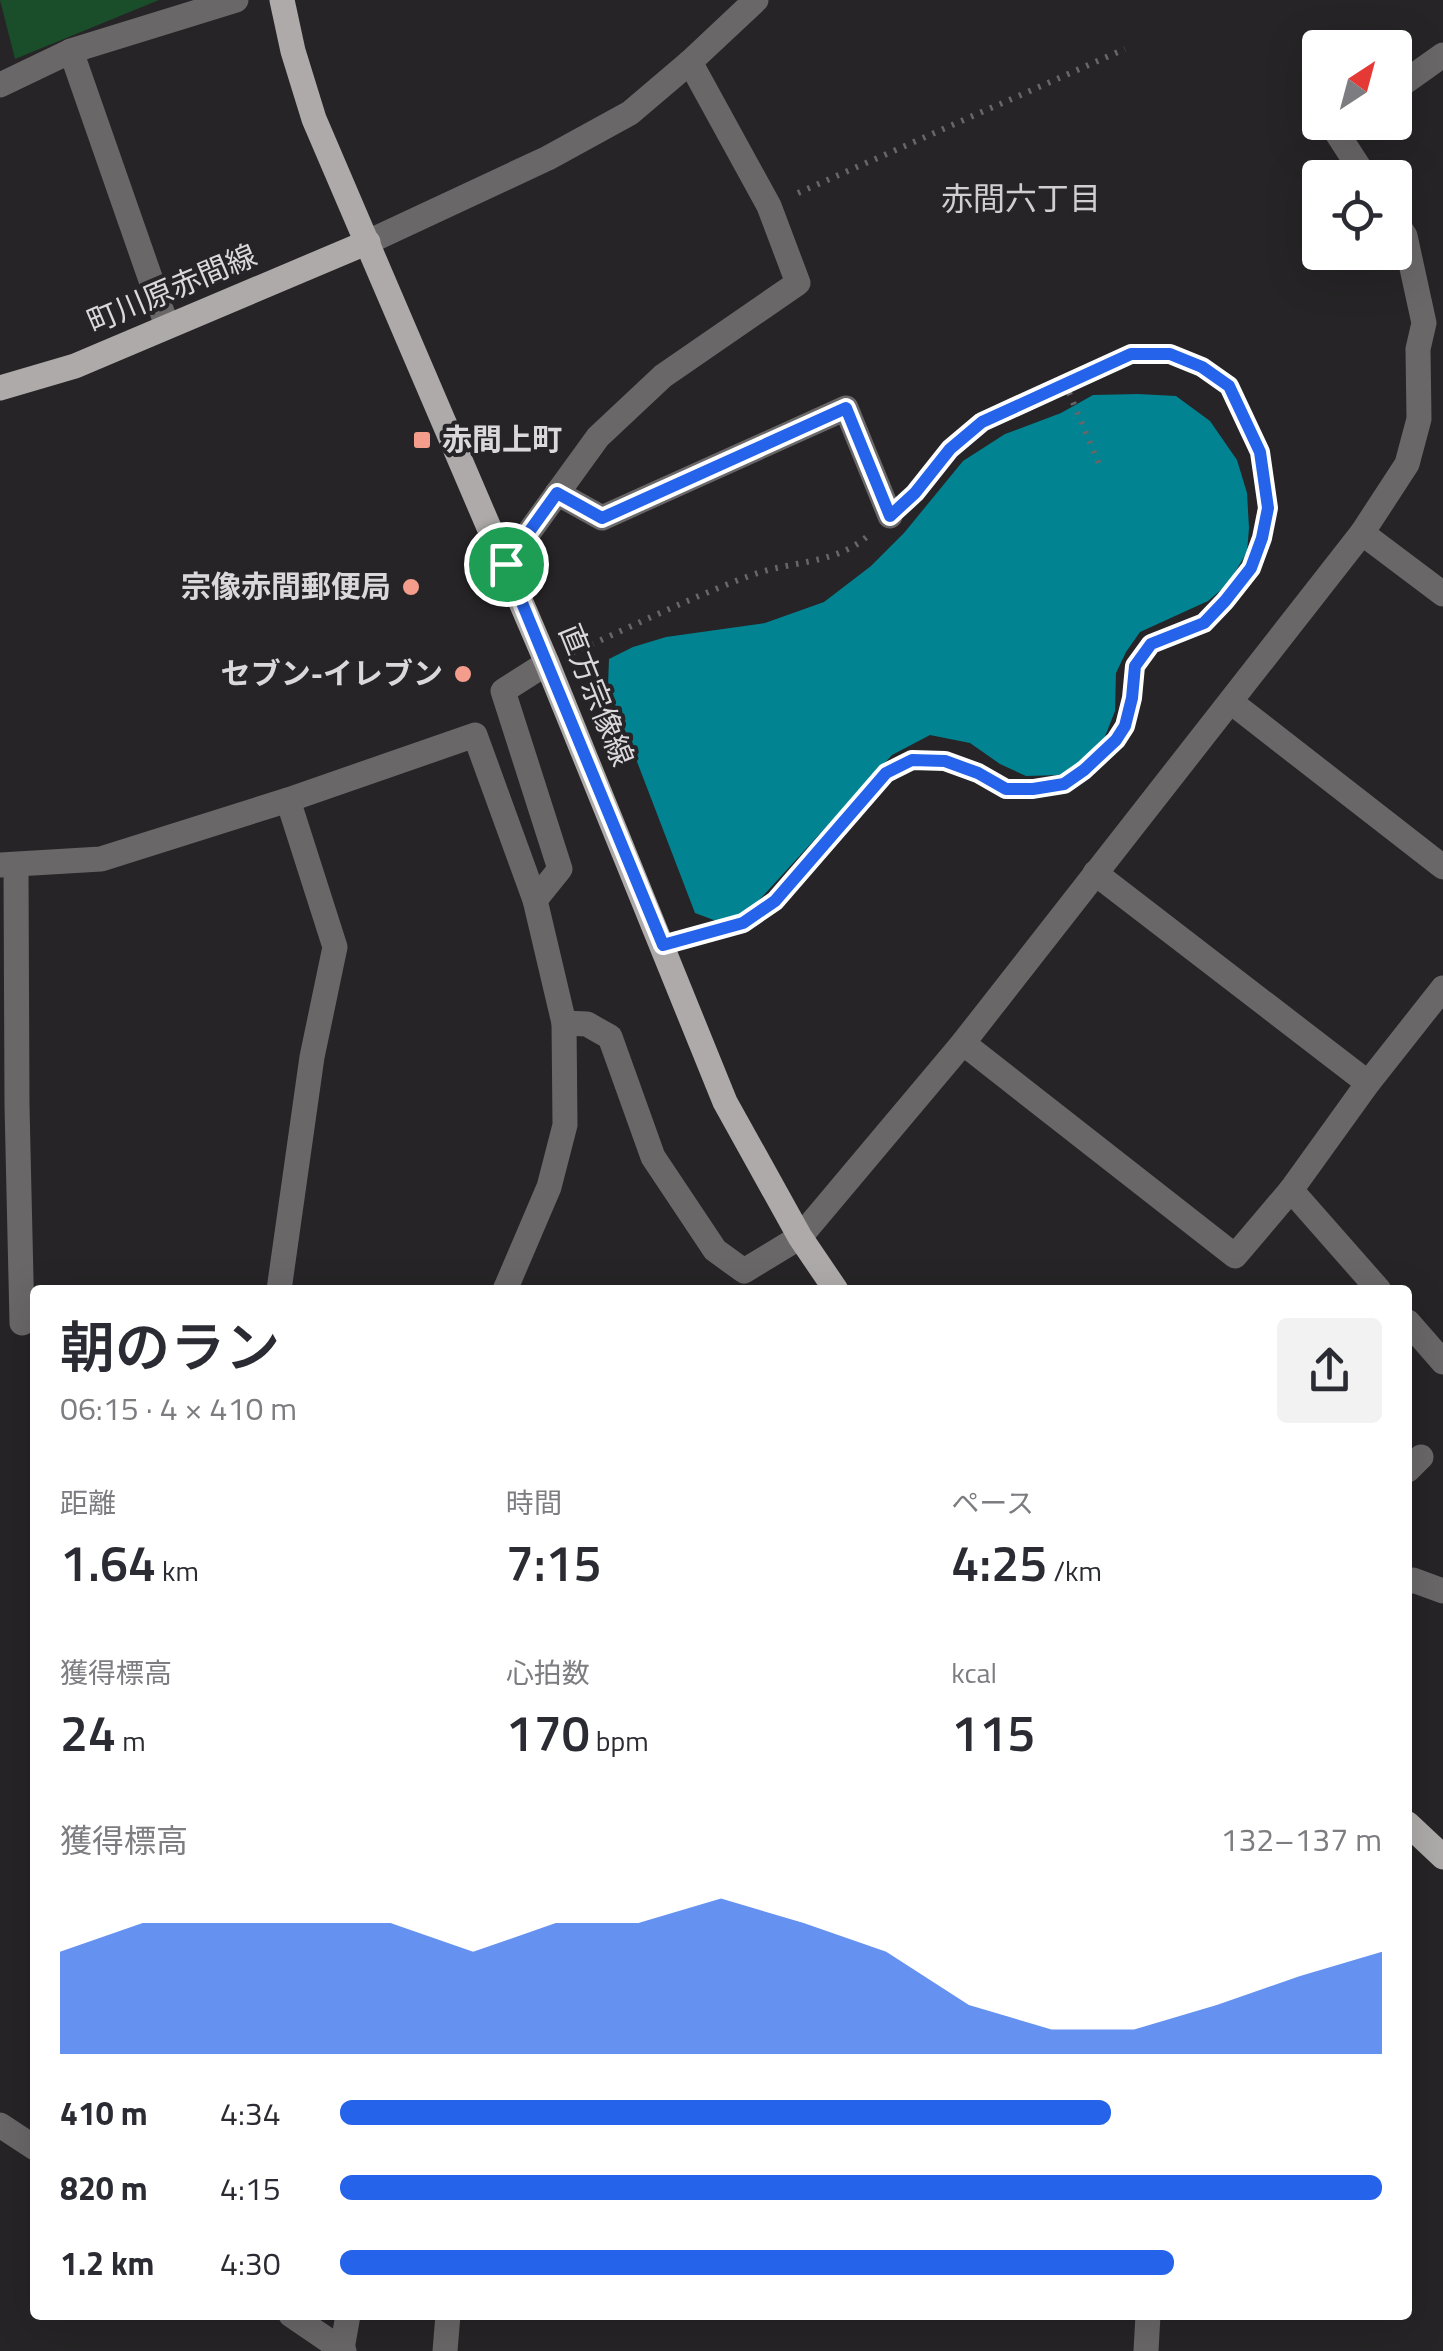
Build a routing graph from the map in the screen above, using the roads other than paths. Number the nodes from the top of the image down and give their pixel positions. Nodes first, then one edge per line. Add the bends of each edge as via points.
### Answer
1 (236, 0) edge
2 (282, 0) edge
3 (756, 0) edge
4 (71, 51) junction
5 (1443, 56) edge
6 (690, 62) junction
7 (1412, 77) edge
8 (0, 85) edge
9 (368, 242) junction
10 (1412, 268) edge
11 (168, 326) junction
12 (1443, 337) edge
13 (1418, 349) junction
14 (0, 388) edge
15 (557, 493) junction
16 (890, 516) road end
17 (1362, 533) junction
18 (506, 564) junction
19 (1443, 594) edge
20 (548, 664) junction
21 (1231, 702) junction
22 (288, 800) junction
23 (8, 866) edge
24 (1443, 867) edge
25 (1094, 872) junction
26 (535, 900) junction
27 (1443, 988) edge
28 (564, 1023) junction
29 (962, 1043) junction
30 (1368, 1083) junction
31 (8, 1104) edge
32 (1291, 1190) junction
33 (800, 1237) junction
34 (280, 1285) edge
35 (507, 1285) edge
36 (833, 1285) edge
37 (1375, 1285) edge
38 (19, 1323) edge
39 (1412, 1327) edge
40 (1443, 1362) edge
41 (1412, 1580) edge
42 (1443, 1591) edge
43 (1412, 1828) edge
44 (1443, 1858) edge
45 (0, 2126) edge
46 (30, 2145) edge
47 (298, 2320) edge
48 (347, 2320) edge
49 (448, 2320) edge
50 (1148, 2320) edge
51 (343, 2350) edge
52 (445, 2351) edge
53 (1146, 2351) edge

1 - 4 street
2 - 9 main road, 直方宗像線 via 314,119
3 - 6 street
4 - 8 street
4 - 11 street
5 - 7 street
6 - 9 street via 630,113
6 - 15 street via 769,206 798,283 662,376 598,438
9 - 11 main road, 町川原赤間線
9 - 18 main road, 直方宗像線
10 - 13 street via 1424,323
11 - 14 main road, 町川原赤間線 via 75,366
12 - 13 street
13 - 17 street via 1420,419 1407,464
15 - 16 street via 602,518 846,408
15 - 18 street
17 - 19 street
17 - 21 street
18 - 20 main road, 直方宗像線
20 - 26 street via 503,691 560,870
20 - 33 main road, 直方宗像線 via 726,1102
21 - 24 street
21 - 25 street
22 - 23 street via 102,859
22 - 26 street via 474,736
22 - 34 street via 335,947
23 - 31 street
25 - 29 street
25 - 30 street
26 - 28 street
27 - 30 street
28 - 33 street via 588,1024 610,1037 653,1157 715,1250 744,1271
28 - 35 street via 565,1125 549,1187
29 - 32 street via 1235,1256
29 - 33 street
30 - 32 street
31 - 38 street
32 - 37 street
33 - 36 main road, 直方宗像線
39 - 40 street
41 - 42 street
43 - 44 main road
45 - 46 street
47 - 51 street
48 - 51 street
49 - 52 street
50 - 53 street

